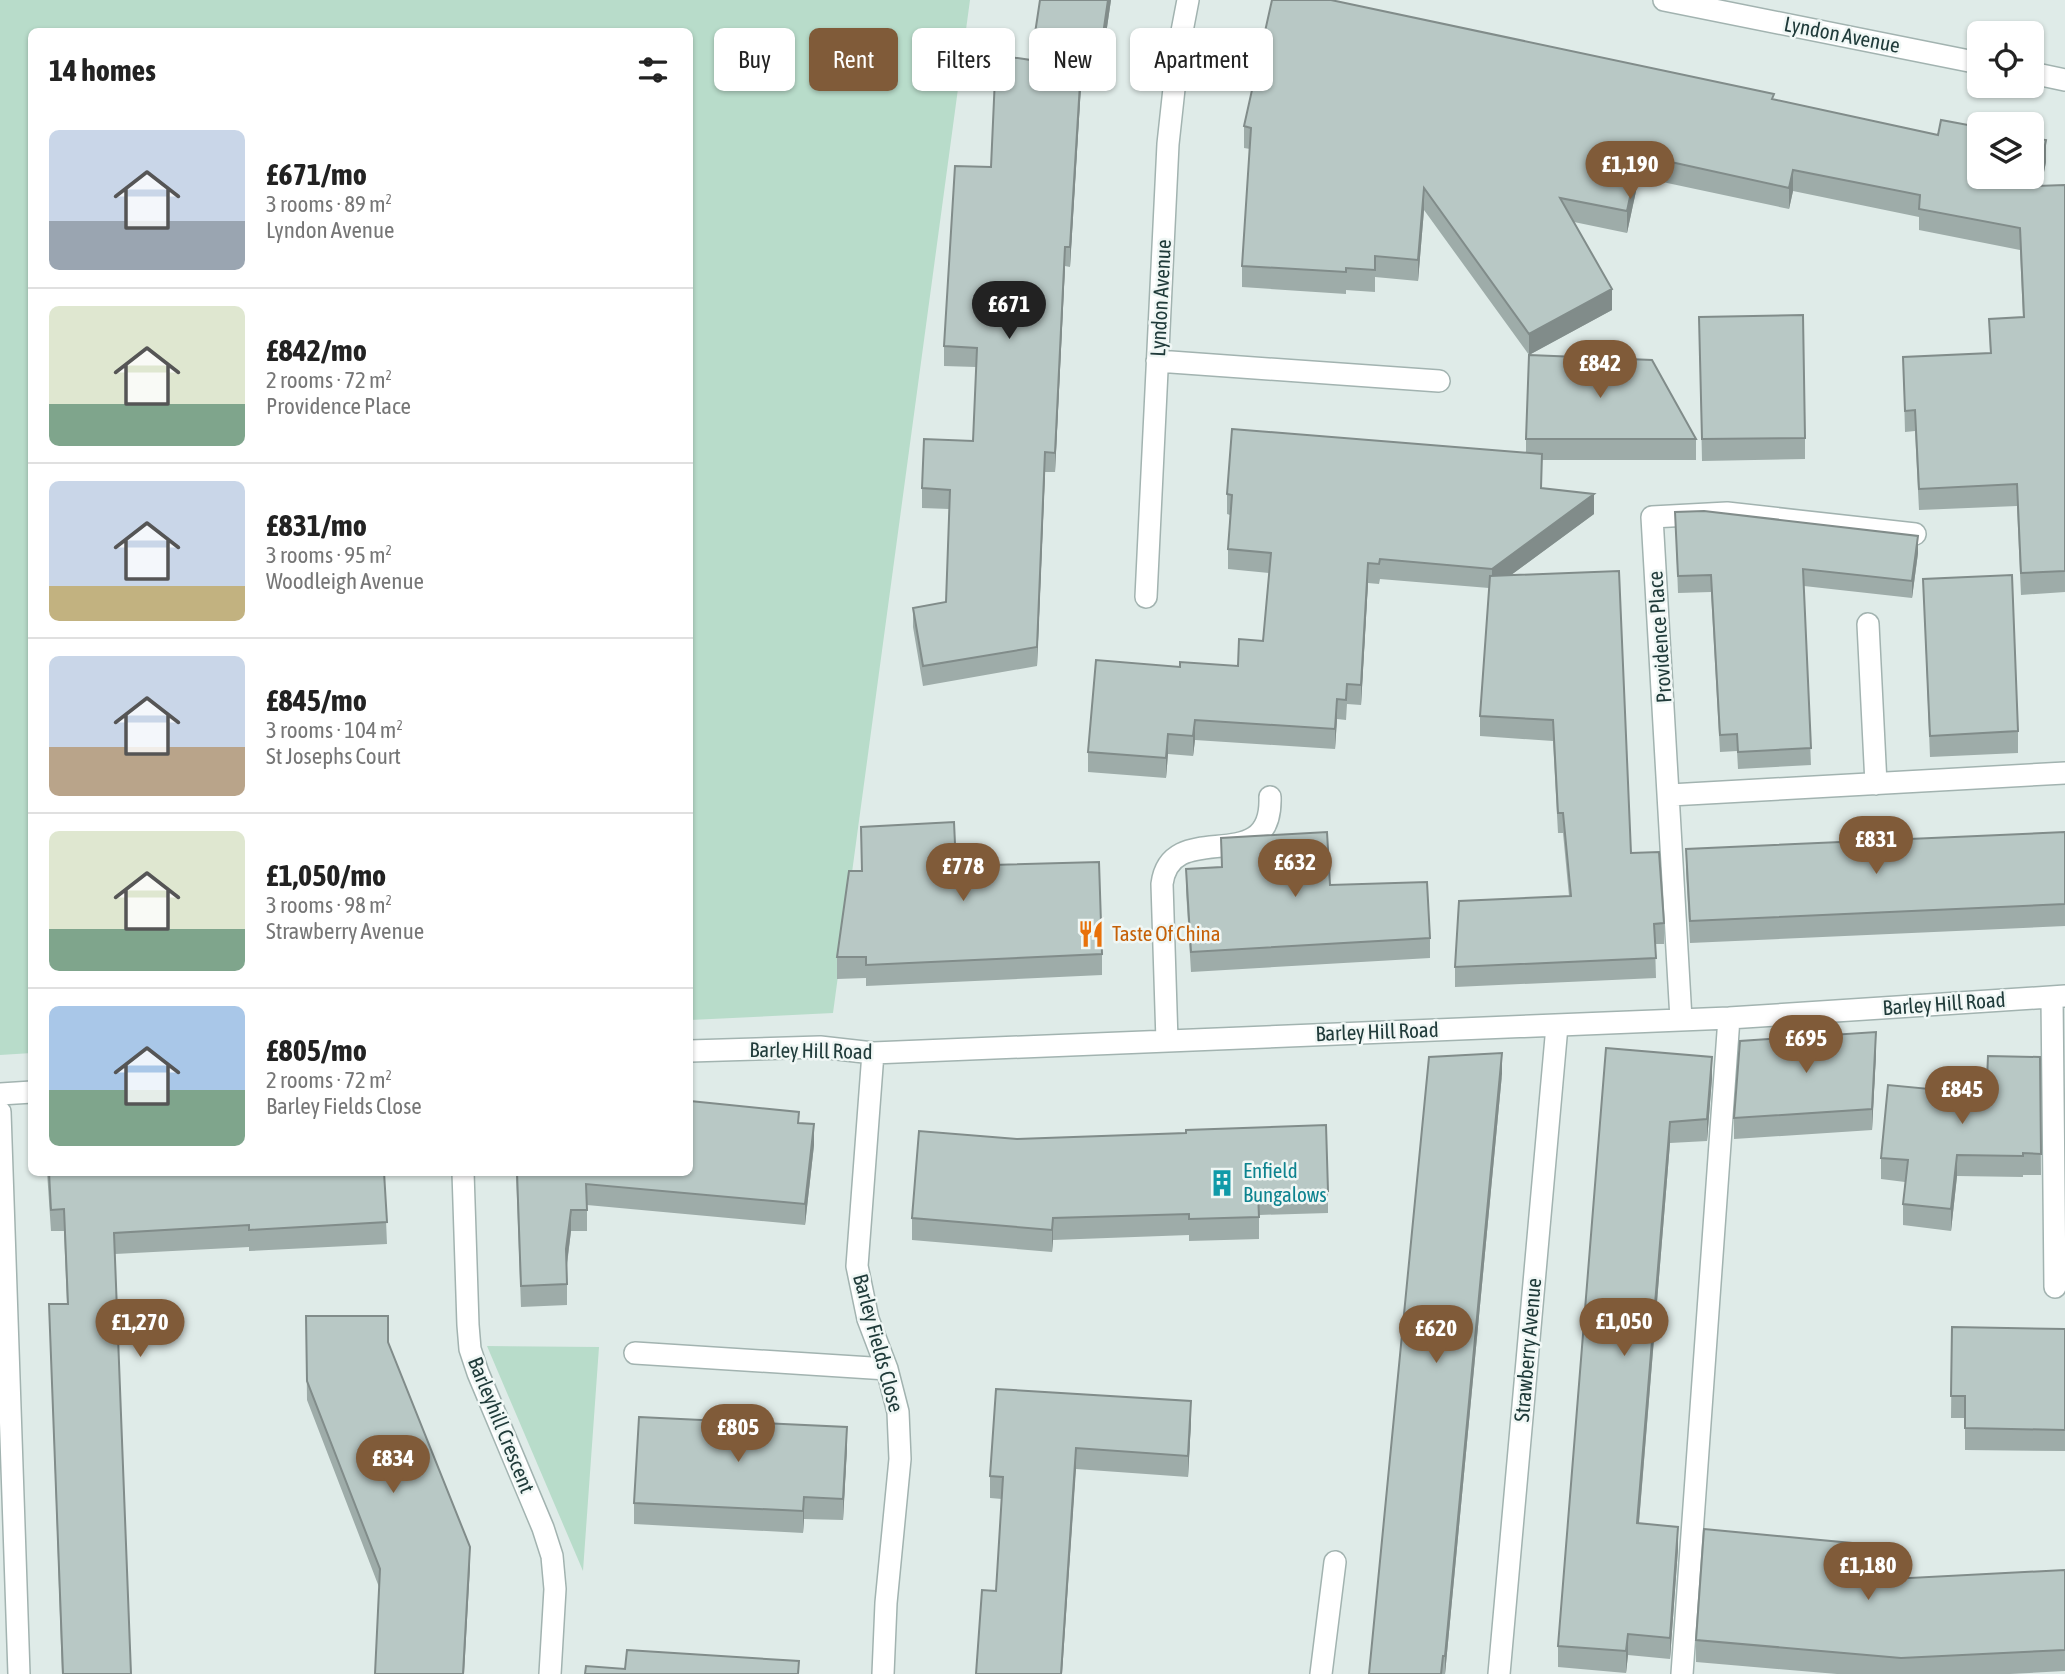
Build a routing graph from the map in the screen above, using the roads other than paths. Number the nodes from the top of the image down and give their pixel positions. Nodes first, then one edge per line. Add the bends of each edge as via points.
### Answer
1 (1188, 0) edge
2 (1664, 0) edge
3 (1967, 61) edge
4 (2044, 76) edge
5 (2065, 80) edge
6 (1157, 361) junction
7 (1439, 381) dead end
8 (1915, 534) edge
9 (1146, 597) dead end
10 (1868, 624) dead end
11 (2065, 773) edge
12 (1876, 784) junction
13 (1670, 795) junction
14 (1270, 797) dead end
15 (2059, 996) edge
16 (1729, 1018) junction
17 (1681, 1019) junction
18 (1557, 1026) junction
19 (1167, 1041) junction
20 (693, 1051) edge
21 (873, 1053) junction
22 (28, 1092) edge
23 (0, 1094) edge
24 (0, 1112) edge
25 (463, 1176) edge
26 (2055, 1287) dead end
27 (635, 1353) dead end
28 (887, 1369) junction
29 (1335, 1562) dead end
30 (19, 1674) edge
31 (550, 1674) edge
32 (883, 1674) edge
33 (1321, 1674) edge
34 (1499, 1674) edge
35 (1682, 1674) edge

1 - 6 street, Lyndon Avenue via 1168,144
2 - 3 street, Lyndon Avenue
4 - 5 street
6 - 7 street
6 - 9 street, Lyndon Avenue
8 - 13 street, Providence Place via 1727,513 1652,517
10 - 12 street
11 - 12 street
12 - 13 street
13 - 17 street, Providence Place
14 - 19 street via 1265,824 1245,844 1189,849 1169,861 1164,872
15 - 16 street, Barley Hill Road
15 - 26 street
16 - 17 street, Barley Hill Road
16 - 35 street
17 - 18 street, Barley Hill Road
18 - 19 street, Barley Hill Road
18 - 34 street, Strawberry Avenue
19 - 21 street, Barley Hill Road
20 - 21 street, Barley Hill Road via 820,1047
21 - 28 street, Barley Fields Close via 857,1266 868,1319
22 - 23 street
24 - 30 street
25 - 31 street, Barleyhill Crescent via 470,1349 552,1556 555,1589
27 - 28 street
28 - 32 street, Barley Fields Close via 898,1412 900,1459
29 - 33 street

